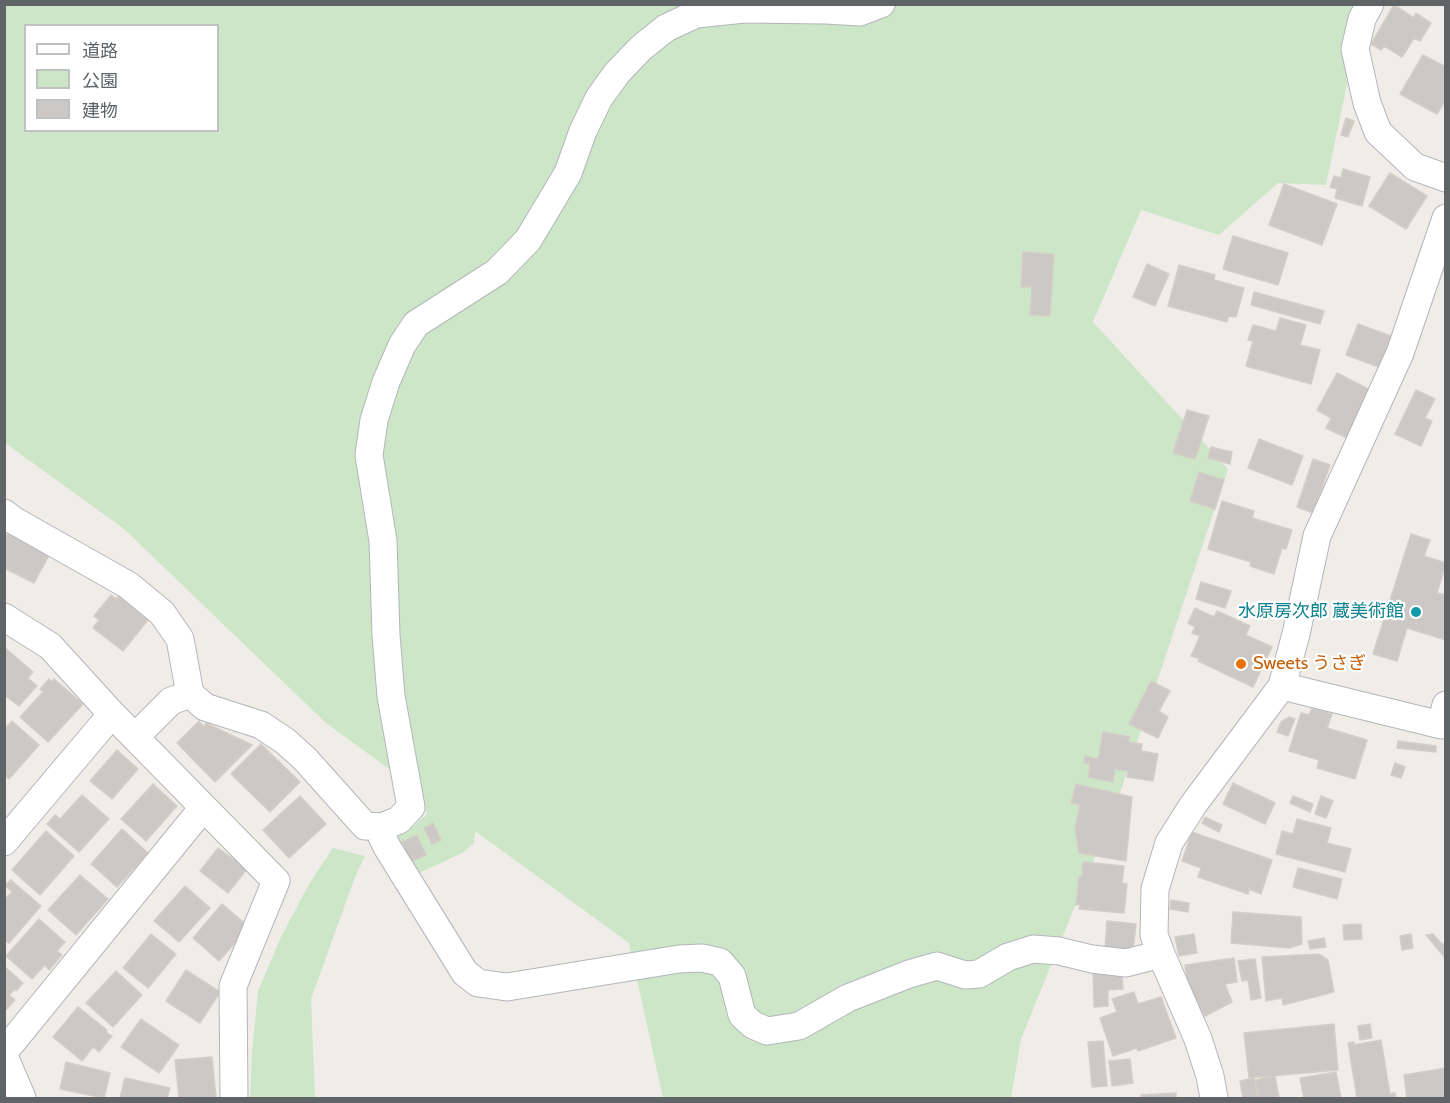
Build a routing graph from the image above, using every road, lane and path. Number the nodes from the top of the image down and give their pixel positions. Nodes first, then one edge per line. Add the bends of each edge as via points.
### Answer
1 (881, 4) edge
2 (1370, 4) edge
3 (1446, 178) edge
4 (1446, 218) edge
5 (4, 513) edge
6 (4, 617) edge
7 (1282, 686) junction
8 (190, 694) junction
9 (1446, 705) edge
10 (112, 714) junction
11 (135, 737) junction
12 (203, 808) junction
13 (382, 827) junction
14 (4, 842) edge
15 (1161, 954) junction
16 (4, 1054) edge
17 (22, 1098) edge
18 (234, 1098) edge
19 (1214, 1098) edge

1 - 13 street via 860,12 744,9 696,15 666,28 617,73 599,98 568,173 528,240 497,273 416,324 402,345 374,420 369,455 383,541 391,696 411,807 399,820
2 - 3 street via 1355,49 1378,132 1415,167
4 - 7 street via 1400,353 1317,536
5 - 8 street via 128,585 162,613 180,639
6 - 10 street via 50,646
7 - 9 street via 1441,725
7 - 15 street via 1169,843 1155,889 1154,935
8 - 11 street via 171,701
8 - 13 street via 205,707 261,725 285,741 365,826
10 - 11 street
10 - 14 street
11 - 12 street
12 - 16 street
12 - 18 street via 276,881 233,986
13 - 15 street via 387,847 465,973 478,983 507,987 702,958 720,962 732,976 742,1015 766,1031 799,1026 848,998 937,966 965,975 979,974 1008,957 1033,949 1126,963
15 - 19 street via 1198,1039
16 - 17 street

